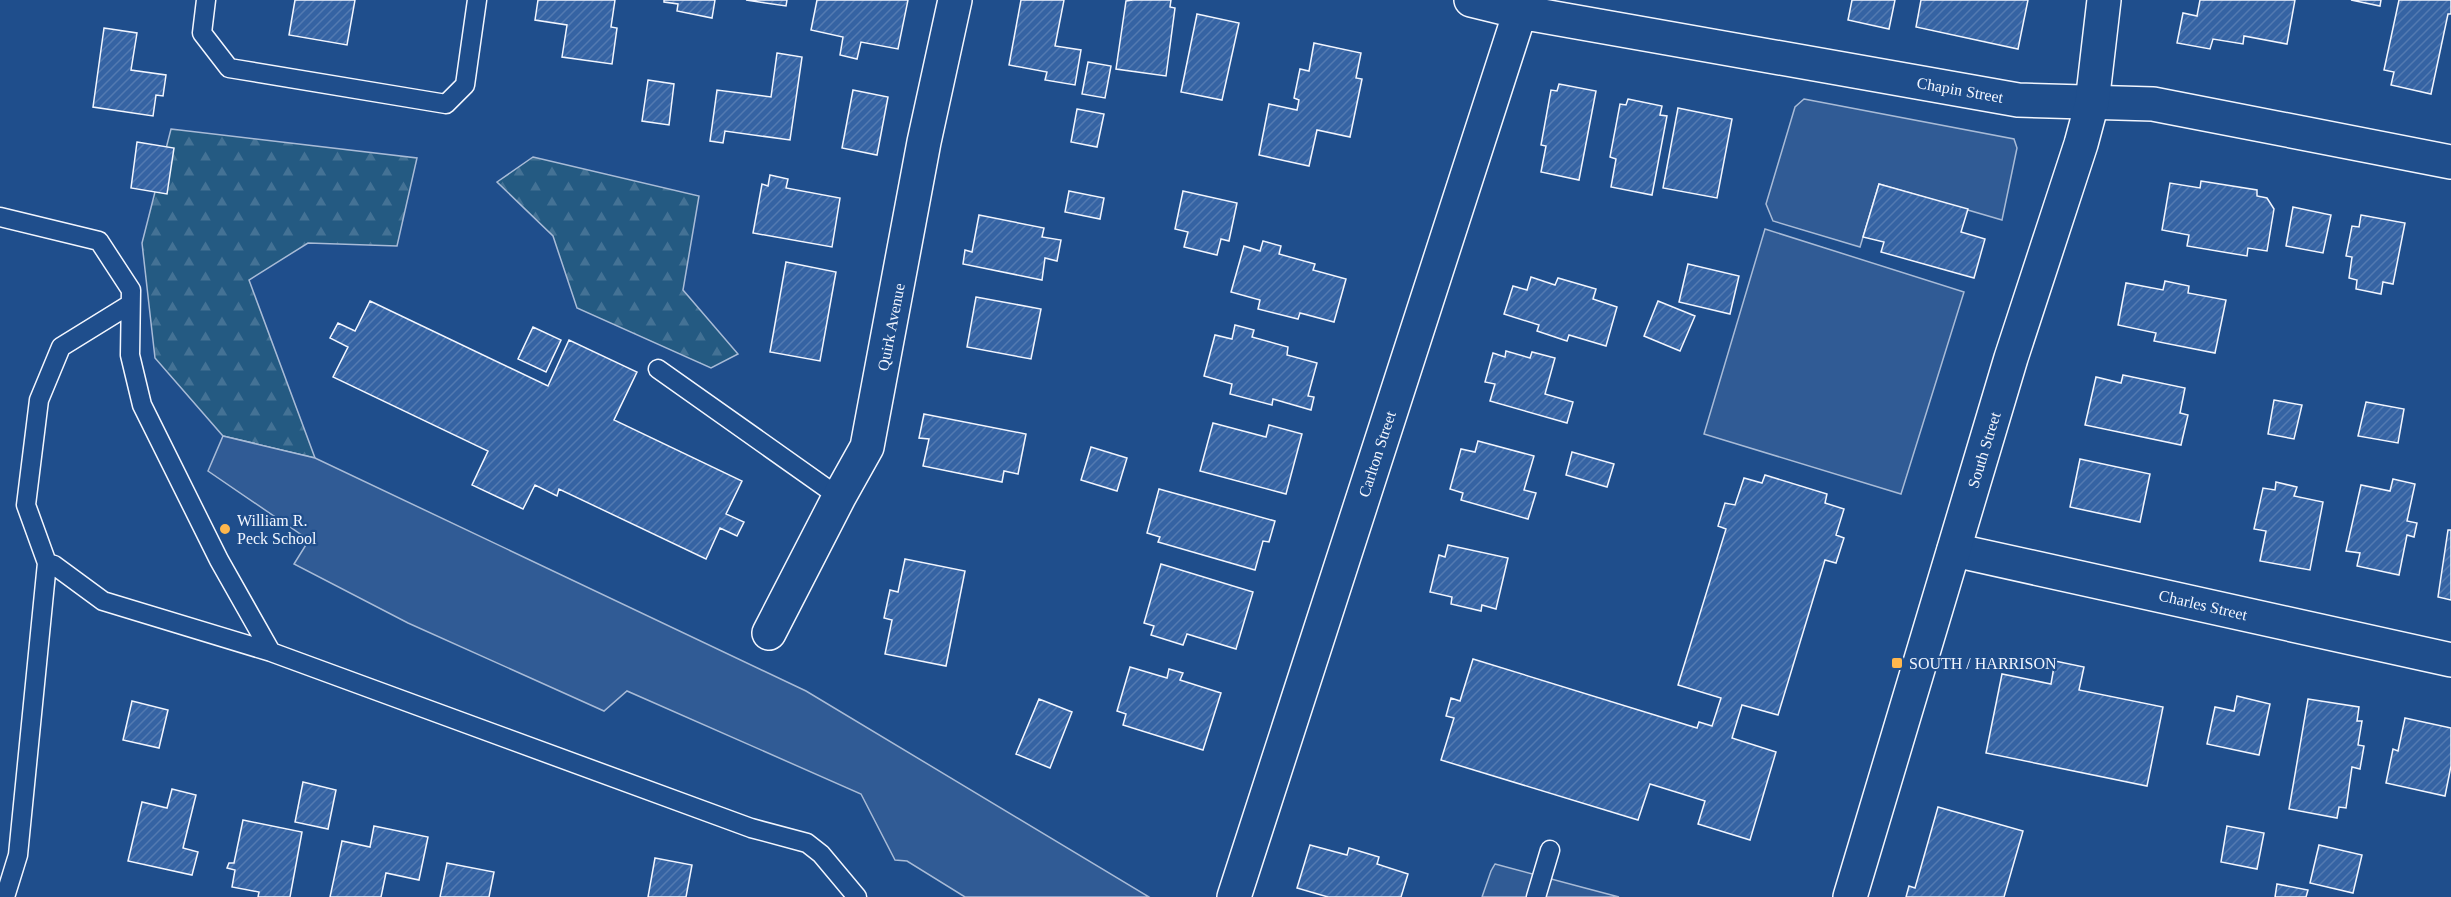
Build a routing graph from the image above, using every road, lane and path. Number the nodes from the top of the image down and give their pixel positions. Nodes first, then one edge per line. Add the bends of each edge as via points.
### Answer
1 (206, 0) edge
2 (477, 0) edge
3 (955, 0) edge
4 (1471, 0) edge
5 (2104, 0) edge
6 (1520, 12) junction
7 (2092, 103) junction
8 (2451, 162) edge
9 (0, 217) edge
10 (129, 305) junction
11 (658, 369) dead end
12 (839, 496) junction
13 (1954, 550) junction
14 (47, 563) junction
15 (770, 633) dead end
16 (271, 652) junction
17 (2451, 660) edge
18 (1550, 850) dead end
19 (5, 897) edge
20 (858, 897) edge
21 (1234, 897) edge
22 (1536, 897) edge
23 (1850, 897) edge

1 - 2 lane via 202,33 230,68 446,104 465,85
3 - 12 street, Quirk Avenue via 867,447
4 - 6 street, Chapin Street
5 - 7 street, South Street
6 - 7 street, Chapin Street via 2018,100
6 - 21 street, Carlton Street
7 - 8 street, Chapin Street via 2153,104
7 - 13 street, South Street
9 - 10 lane via 99,241 131,291
10 - 14 lane via 61,347 39,400 26,505
10 - 16 lane via 130,355 142,405 219,560
11 - 12 lane
12 - 15 street, Quirk Avenue
13 - 17 street, Charles Street
13 - 23 street, South Street
14 - 16 lane via 54,564 103,601
14 - 19 lane via 18,855
16 - 20 lane via 751,828 807,843
18 - 22 lane

